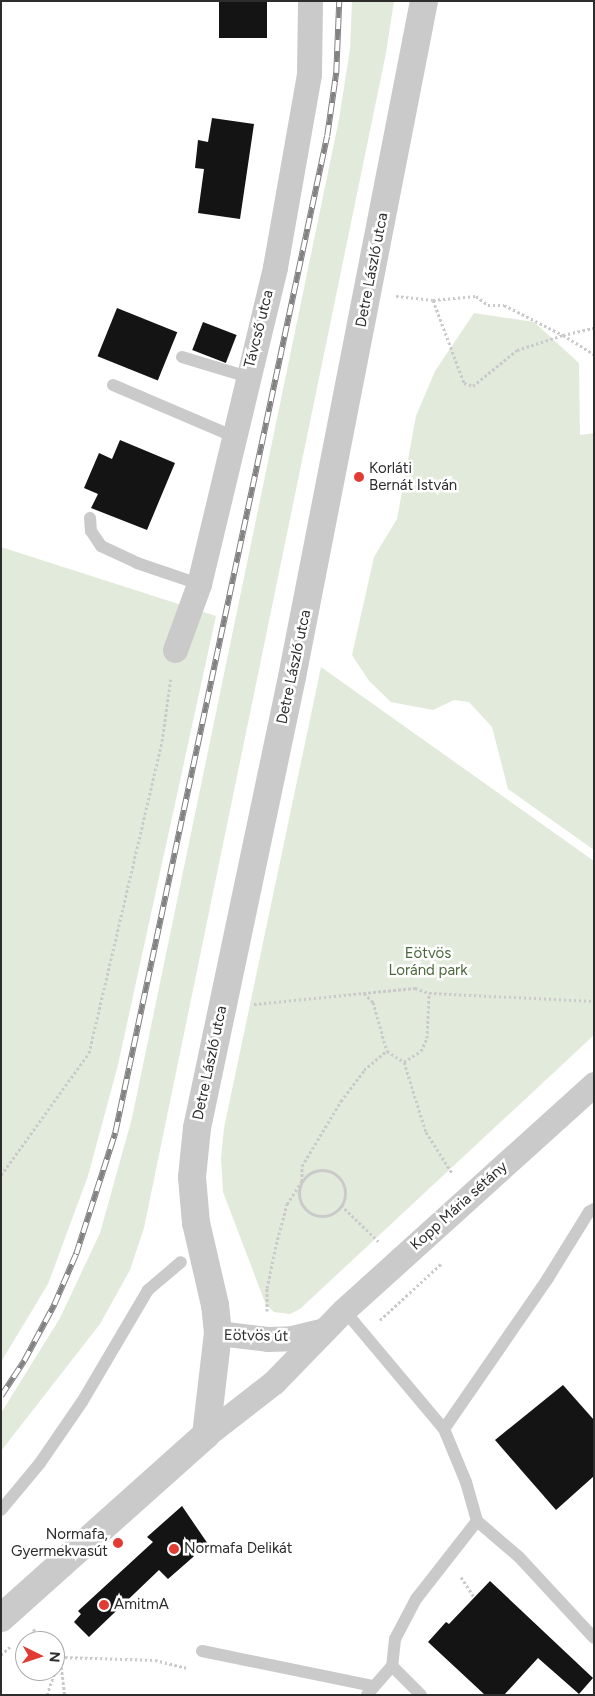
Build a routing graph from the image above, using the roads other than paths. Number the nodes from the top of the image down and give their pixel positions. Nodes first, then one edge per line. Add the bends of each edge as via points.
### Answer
1 (310, 1) edge
2 (424, 1) edge
3 (182, 357) dead end
4 (248, 377) junction
5 (113, 385) dead end
6 (235, 437) junction
7 (90, 518) dead end
8 (199, 584) junction
9 (175, 650) road end
10 (594, 1084) edge
11 (594, 1209) edge
12 (180, 1262) dead end
13 (344, 1310) junction
14 (324, 1330) junction
15 (218, 1333) junction
16 (444, 1429) junction
17 (206, 1435) junction
18 (1, 1510) edge
19 (477, 1521) junction
20 (1, 1618) edge
21 (594, 1638) edge
22 (202, 1651) dead end
23 (392, 1666) junction
24 (370, 1690) edge
25 (421, 1695) edge

1 - 4 street, Távcső utca via 309,74 302,125 275,267
2 - 15 street, Detre László utca via 368,292 197,1128 192,1177 196,1223 215,1305
3 - 4 lane
4 - 6 street, Távcső utca
5 - 6 lane
6 - 8 street, Távcső utca
7 - 8 lane via 91,531 101,546 137,563
8 - 9 street, Távcső utca
10 - 13 street, Kopp Mária sétány
11 - 16 lane
12 - 18 lane via 148,1290 82,1402 40,1463
13 - 14 street, Kopp Mária sétány
13 - 16 lane
14 - 15 street, Eötvös út via 292,1338 268,1339
14 - 17 street, Eötvös út via 274,1382
15 - 17 street, Eötvös út
16 - 19 lane via 466,1482
17 - 20 street, Eötvös út
19 - 21 lane via 519,1557
19 - 23 lane via 416,1599 395,1639
22 - 24 lane
23 - 24 lane
23 - 25 lane

